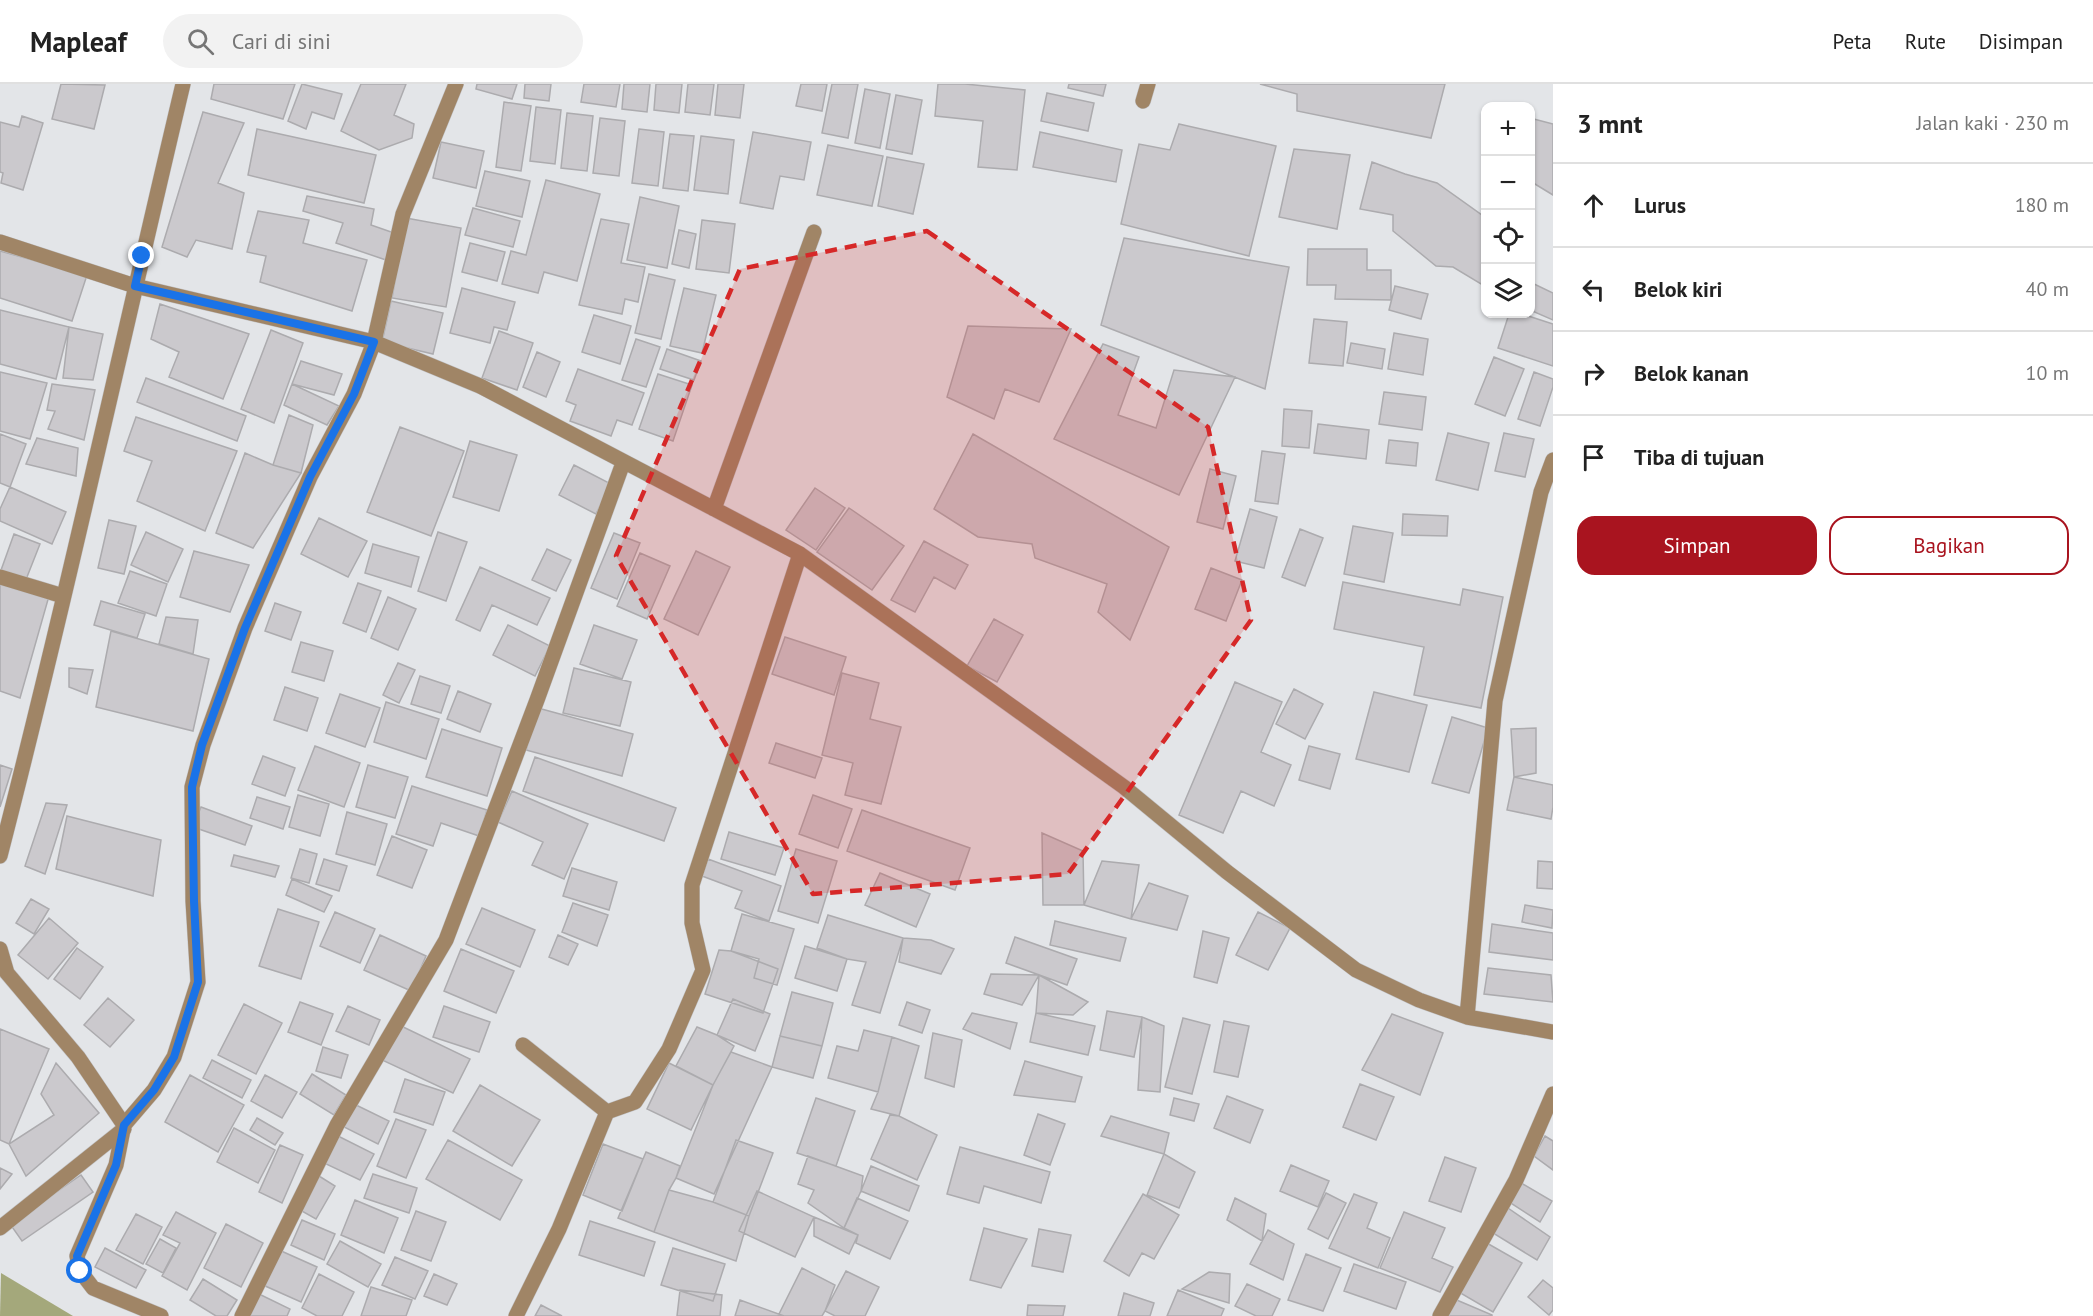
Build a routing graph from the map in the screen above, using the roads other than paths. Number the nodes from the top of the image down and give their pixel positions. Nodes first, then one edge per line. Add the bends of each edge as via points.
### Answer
1 (183, 84) edge
2 (456, 84) edge
3 (1148, 84) edge
4 (1143, 101) dead end
5 (814, 232) dead end
6 (0, 242) edge
7 (136, 282) junction
8 (374, 342) junction
9 (1553, 459) edge
10 (623, 463) junction
11 (714, 509) junction
12 (800, 554) junction
13 (0, 578) edge
14 (63, 596) junction
15 (4, 822) edge
16 (0, 856) edge
17 (0, 949) edge
18 (1467, 1017) junction
19 (1553, 1032) edge
20 (523, 1045) dead end
21 (1553, 1094) edge
22 (607, 1112) junction
23 (122, 1122) junction
24 (0, 1228) edge
25 (161, 1316) edge
26 (242, 1316) edge
27 (516, 1316) edge
28 (1440, 1316) edge

1 - 7 street
2 - 8 street via 403,214
3 - 4 street
5 - 11 street
6 - 7 street
7 - 8 street
7 - 14 street
8 - 10 street via 480,386
8 - 23 street via 354,394 310,477 245,628 202,745 192,787 198,982 174,1057 154,1090
9 - 18 street via 1541,492 1495,701
10 - 11 street
10 - 26 street via 446,940 337,1125
11 - 12 street
12 - 18 street via 1124,787 1356,970 1419,1000
12 - 22 street via 692,885 692,923 703,970 669,1049 635,1102
13 - 14 street
14 - 15 street
15 - 16 street
17 - 23 street via 7,973 78,1057
18 - 19 street
20 - 22 street
21 - 28 street via 1516,1180
22 - 27 street via 560,1229
23 - 24 street
23 - 25 street via 116,1165 77,1256 80,1271 93,1288

